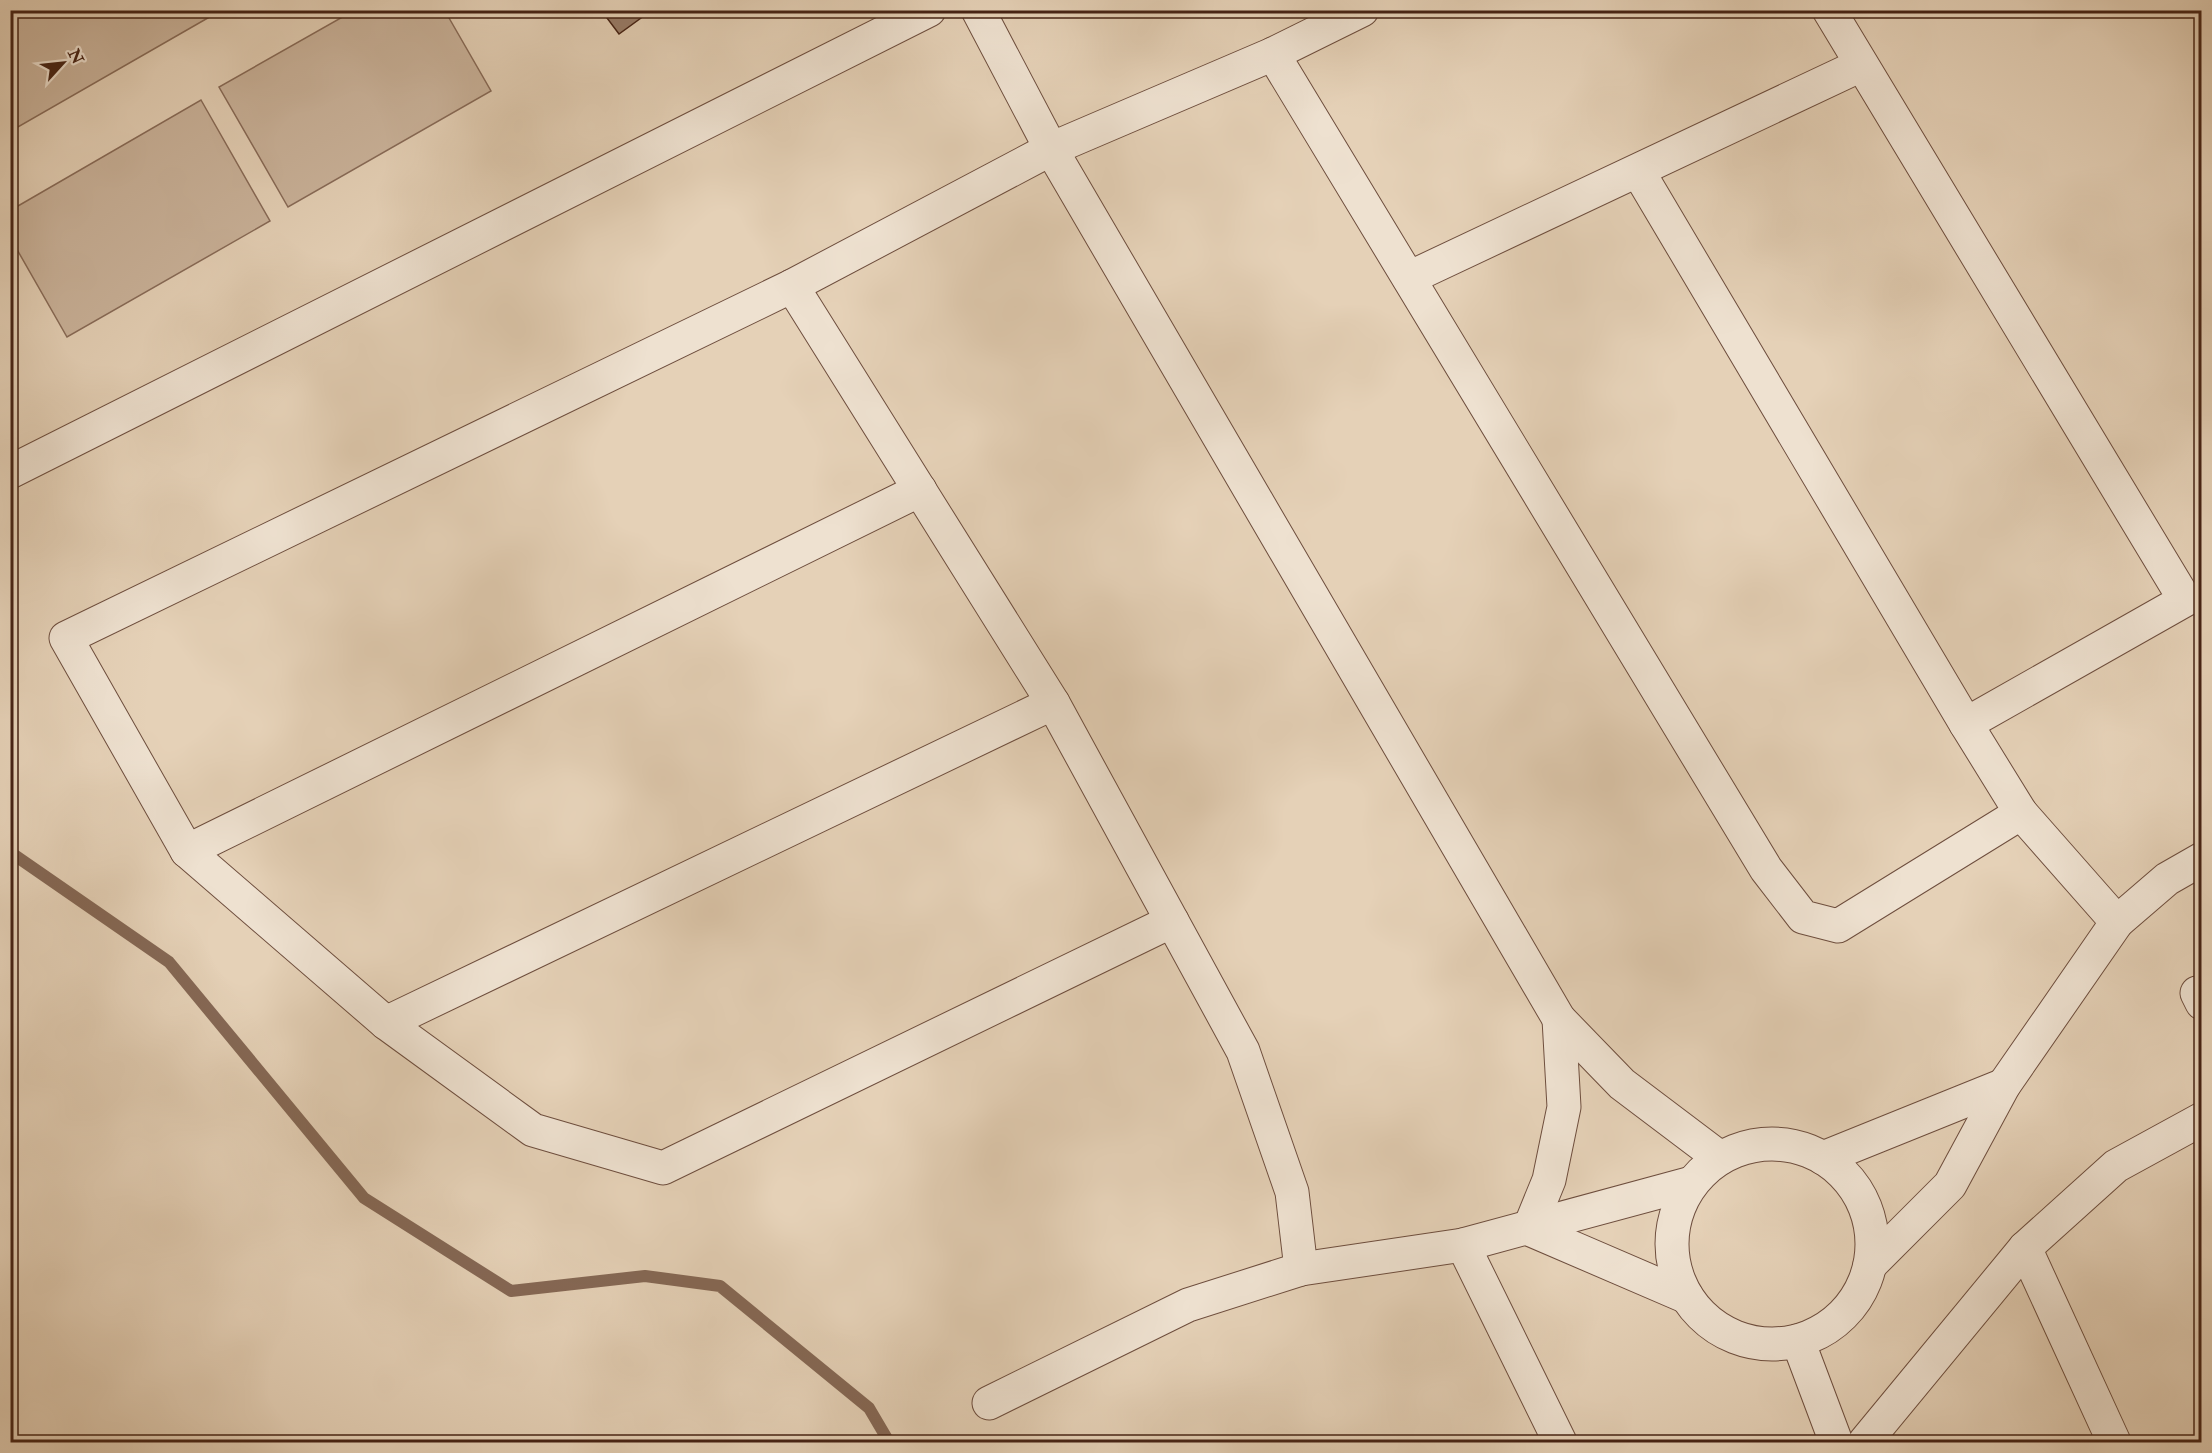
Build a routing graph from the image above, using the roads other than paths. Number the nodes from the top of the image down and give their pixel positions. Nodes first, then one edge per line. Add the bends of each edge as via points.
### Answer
1 (929, 10) edge
2 (978, 10) edge
3 (1362, 10) edge
4 (1829, 10) edge
5 (1273, 54) junction
6 (1862, 65) junction
7 (1051, 149) junction
8 (1638, 171) junction
9 (1409, 278) junction
10 (792, 286) junction
11 (10, 472) edge
12 (920, 490) junction
13 (1053, 703) junction
14 (1966, 724) junction
15 (2021, 813) junction
16 (187, 851) junction
17 (2202, 859) edge
18 (1172, 921) junction
19 (2117, 922) junction
20 (1559, 1019) junction
21 (386, 1023) junction
22 (2004, 1085) junction
23 (2202, 1119) edge
24 (1720, 1158) junction
25 (1822, 1158) junction
26 (1692, 1183) junction
27 (1529, 1229) junction
28 (1463, 1245) junction
29 (2025, 1248) junction
30 (1870, 1265) junction
31 (1301, 1269) junction
32 (1687, 1297) junction
33 (1798, 1341) junction
34 (989, 1403) dead end
35 (1551, 1439) edge
36 (1836, 1443) edge
37 (1865, 1443) edge
38 (2114, 1443) edge

1 - 11 street
2 - 7 street
3 - 5 street
4 - 6 street
5 - 7 street
5 - 9 street
6 - 8 street
6 - 14 street via 2185,600
7 - 10 street
7 - 20 street
8 - 9 street
8 - 14 street
9 - 15 street via 1766,869 1803,917 1838,926
10 - 12 street
10 - 16 street via 66,639
12 - 13 street
12 - 16 street
13 - 18 street
13 - 21 street
14 - 15 street
15 - 19 street
16 - 21 street
17 - 19 street via 2167,879
18 - 21 street via 663,1168 533,1130
18 - 31 street via 1243,1051 1292,1192
19 - 22 street
20 - 24 street via 1622,1084
20 - 27 street via 1563,1107 1549,1180
22 - 25 street
22 - 30 street via 1950,1185
23 - 29 street via 2116,1166
24 - 25 street via 1745,1147 1771,1144 1797,1147
24 - 26 street
25 - 30 street via 1846,1177 1863,1204 1871,1233
26 - 27 street
26 - 32 street via 1677,1209 1672,1239 1675,1269
27 - 28 street
27 - 32 street
28 - 31 street
28 - 35 street
29 - 37 street
29 - 38 street
30 - 33 street via 1845,1313 1823,1331
31 - 34 street via 1188,1305
32 - 33 street via 1708,1321 1736,1338 1766,1344
33 - 36 street

